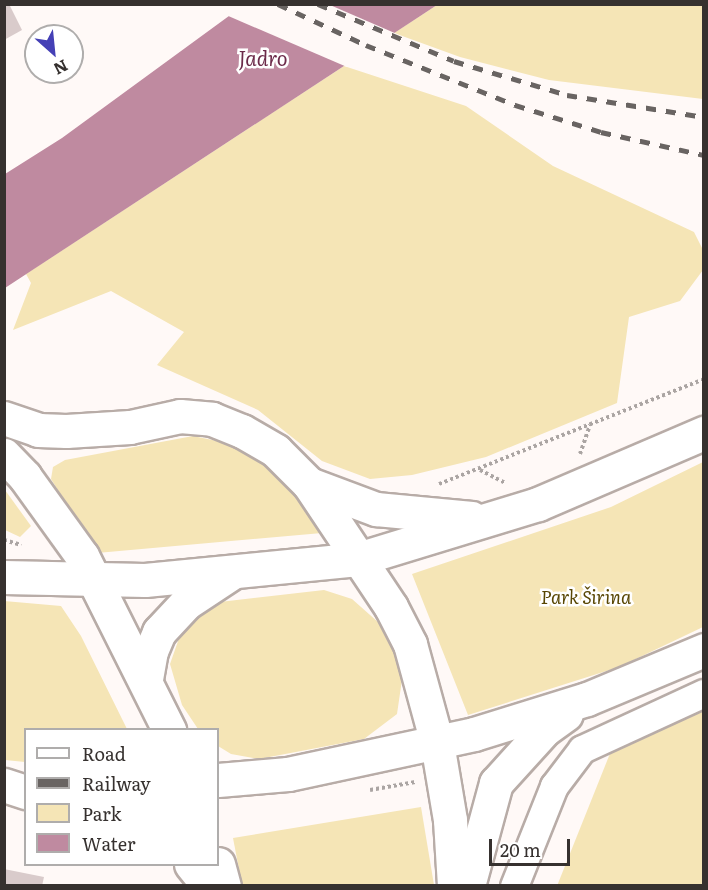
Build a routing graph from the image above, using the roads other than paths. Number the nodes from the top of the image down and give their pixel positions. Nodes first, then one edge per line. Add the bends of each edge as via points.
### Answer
1 (4, 418) edge
2 (704, 433) edge
3 (4, 455) edge
4 (309, 484) junction
5 (500, 518) junction
6 (358, 560) junction
7 (234, 572) junction
8 (4, 577) edge
9 (93, 580) junction
10 (704, 650) edge
11 (146, 679) junction
12 (704, 693) edge
13 (587, 699) junction
14 (169, 728) edge
15 (437, 743) junction
16 (219, 780) edge
17 (4, 781) edge
18 (24, 781) edge
19 (4, 786) edge
20 (24, 791) edge
21 (193, 866) edge
22 (219, 866) edge
23 (209, 885) edge
24 (224, 885) edge
25 (454, 885) edge
26 (468, 885) edge
27 (514, 885) edge

1 - 4 main road via 38,430 66,431 130,427 180,416 212,419 276,451
2 - 5 main road
3 - 9 main road via 58,521
4 - 5 main road via 375,509 458,519
4 - 6 main road
5 - 6 main road
6 - 7 main road
6 - 15 main road via 410,644
7 - 9 main road
7 - 11 main road via 199,592 159,632
8 - 9 main road
9 - 11 main road
10 - 13 main road
11 - 14 main road
12 - 27 lane via 582,749 554,786
13 - 15 main road via 527,720
13 - 26 main road via 544,730 496,783
15 - 16 main road via 288,774
15 - 25 main road
17 - 18 main road
19 - 20 main road
21 - 23 main road
22 - 24 main road

